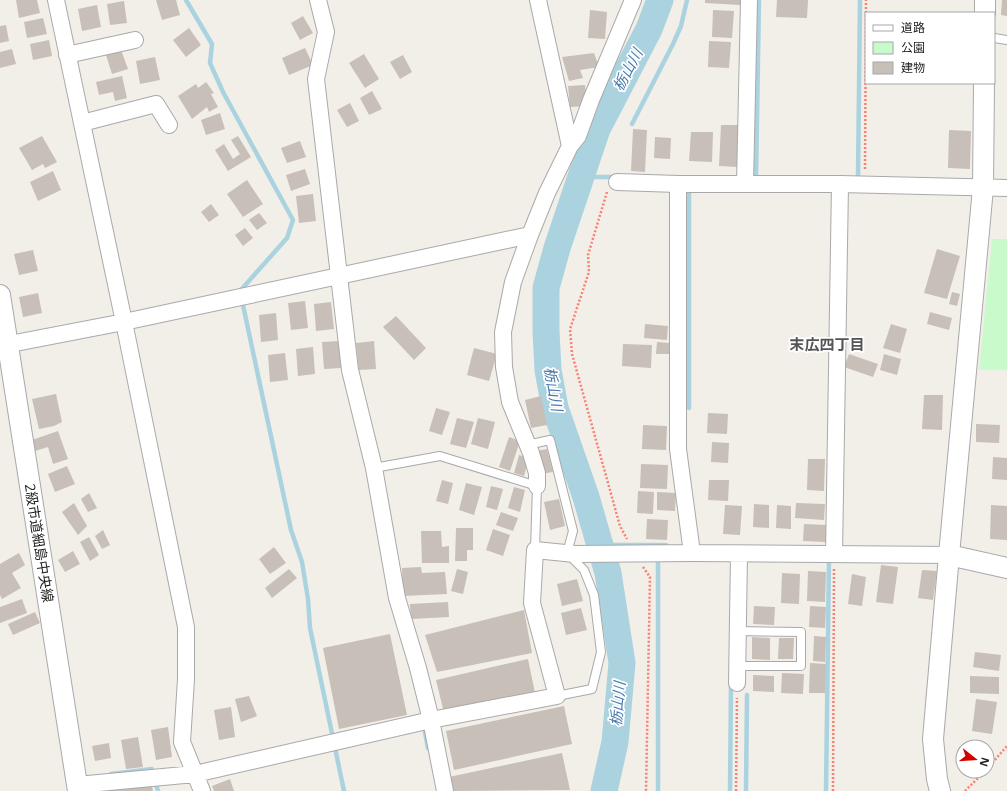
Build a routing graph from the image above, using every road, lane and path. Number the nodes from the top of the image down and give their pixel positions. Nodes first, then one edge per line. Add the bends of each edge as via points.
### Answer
1 (56, 0) edge
2 (318, 0) edge
3 (538, 0) edge
4 (633, 0) edge
5 (749, 0) edge
6 (866, 0) edge
7 (986, 0) edge
8 (866, 12) edge
9 (985, 12) edge
10 (995, 38) edge
11 (135, 40) dead end
12 (1007, 40) edge
13 (67, 54) junction
14 (866, 84) edge
15 (984, 84) edge
16 (82, 123) junction
17 (169, 125) dead end
18 (570, 146) junction
19 (617, 182) joint
20 (678, 184) junction
21 (745, 184) junction
22 (840, 184) junction
23 (865, 185) junction
24 (982, 188) junction
25 (1007, 188) edge
26 (530, 235) junction
27 (338, 276) junction
28 (0, 295) edge
29 (124, 322) junction
30 (4, 345) edge
31 (527, 445) junction
32 (374, 468) junction
33 (537, 486) junction
34 (535, 550) junction
35 (571, 553) junction
36 (634, 553) junction
37 (692, 553) junction
38 (738, 554) junction
39 (834, 554) junction
40 (949, 555) junction
41 (1007, 568) edge
42 (738, 631) junction
43 (737, 666) junction
44 (737, 683) joint
45 (556, 696) junction
46 (430, 720) junction
47 (1007, 746) edge
48 (995, 760) edge
49 (195, 774) junction
50 (977, 779) edge
51 (77, 788) edge
52 (202, 791) edge
53 (445, 791) edge
54 (646, 791) edge
55 (736, 791) edge
56 (833, 791) edge
57 (940, 791) edge
58 (965, 791) edge

1 - 13 street
2 - 27 street via 326,32 316,79
3 - 18 street
4 - 18 street via 578,136
5 - 21 street
6 - 8 path
7 - 9 street
10 - 12 lane
11 - 13 street
13 - 16 street
14 - 23 path
15 - 24 street
16 - 17 street via 156,104
16 - 29 street
18 - 26 street
19 - 20 street
19 - 36 path via 608,188 588,255 589,272 570,329 572,354 620,526
20 - 21 street
20 - 37 street via 678,449
21 - 22 street
22 - 23 street
22 - 39 street
23 - 24 street
24 - 25 street
24 - 40 street
26 - 27 street
26 - 31 street via 513,282 504,332 504,367 510,402
27 - 29 street
27 - 32 street via 350,370
28 - 30 street, 2級市道細島中央線
29 - 30 street
29 - 49 street via 186,627 182,742
30 - 51 street, 2級市道細島中央線
31 - 33 street via 537,473
31 - 35 lane via 550,440 573,531
32 - 33 lane via 440,456
32 - 46 street via 396,598 418,668
33 - 34 lane
34 - 35 street
34 - 45 street via 532,603
35 - 36 street
35 - 45 lane via 584,570 594,595 601,652 592,688
36 - 37 street
36 - 54 path via 650,577
37 - 38 street
38 - 39 street
38 - 42 street
39 - 40 street
39 - 56 path
40 - 41 street
40 - 57 street via 933,740
42 - 43 street
42 - 43 lane via 801,632 801,666
43 - 44 street
44 - 55 path
45 - 46 street
46 - 49 street
46 - 53 street
47 - 48 path
49 - 51 street
49 - 52 street
50 - 58 path

